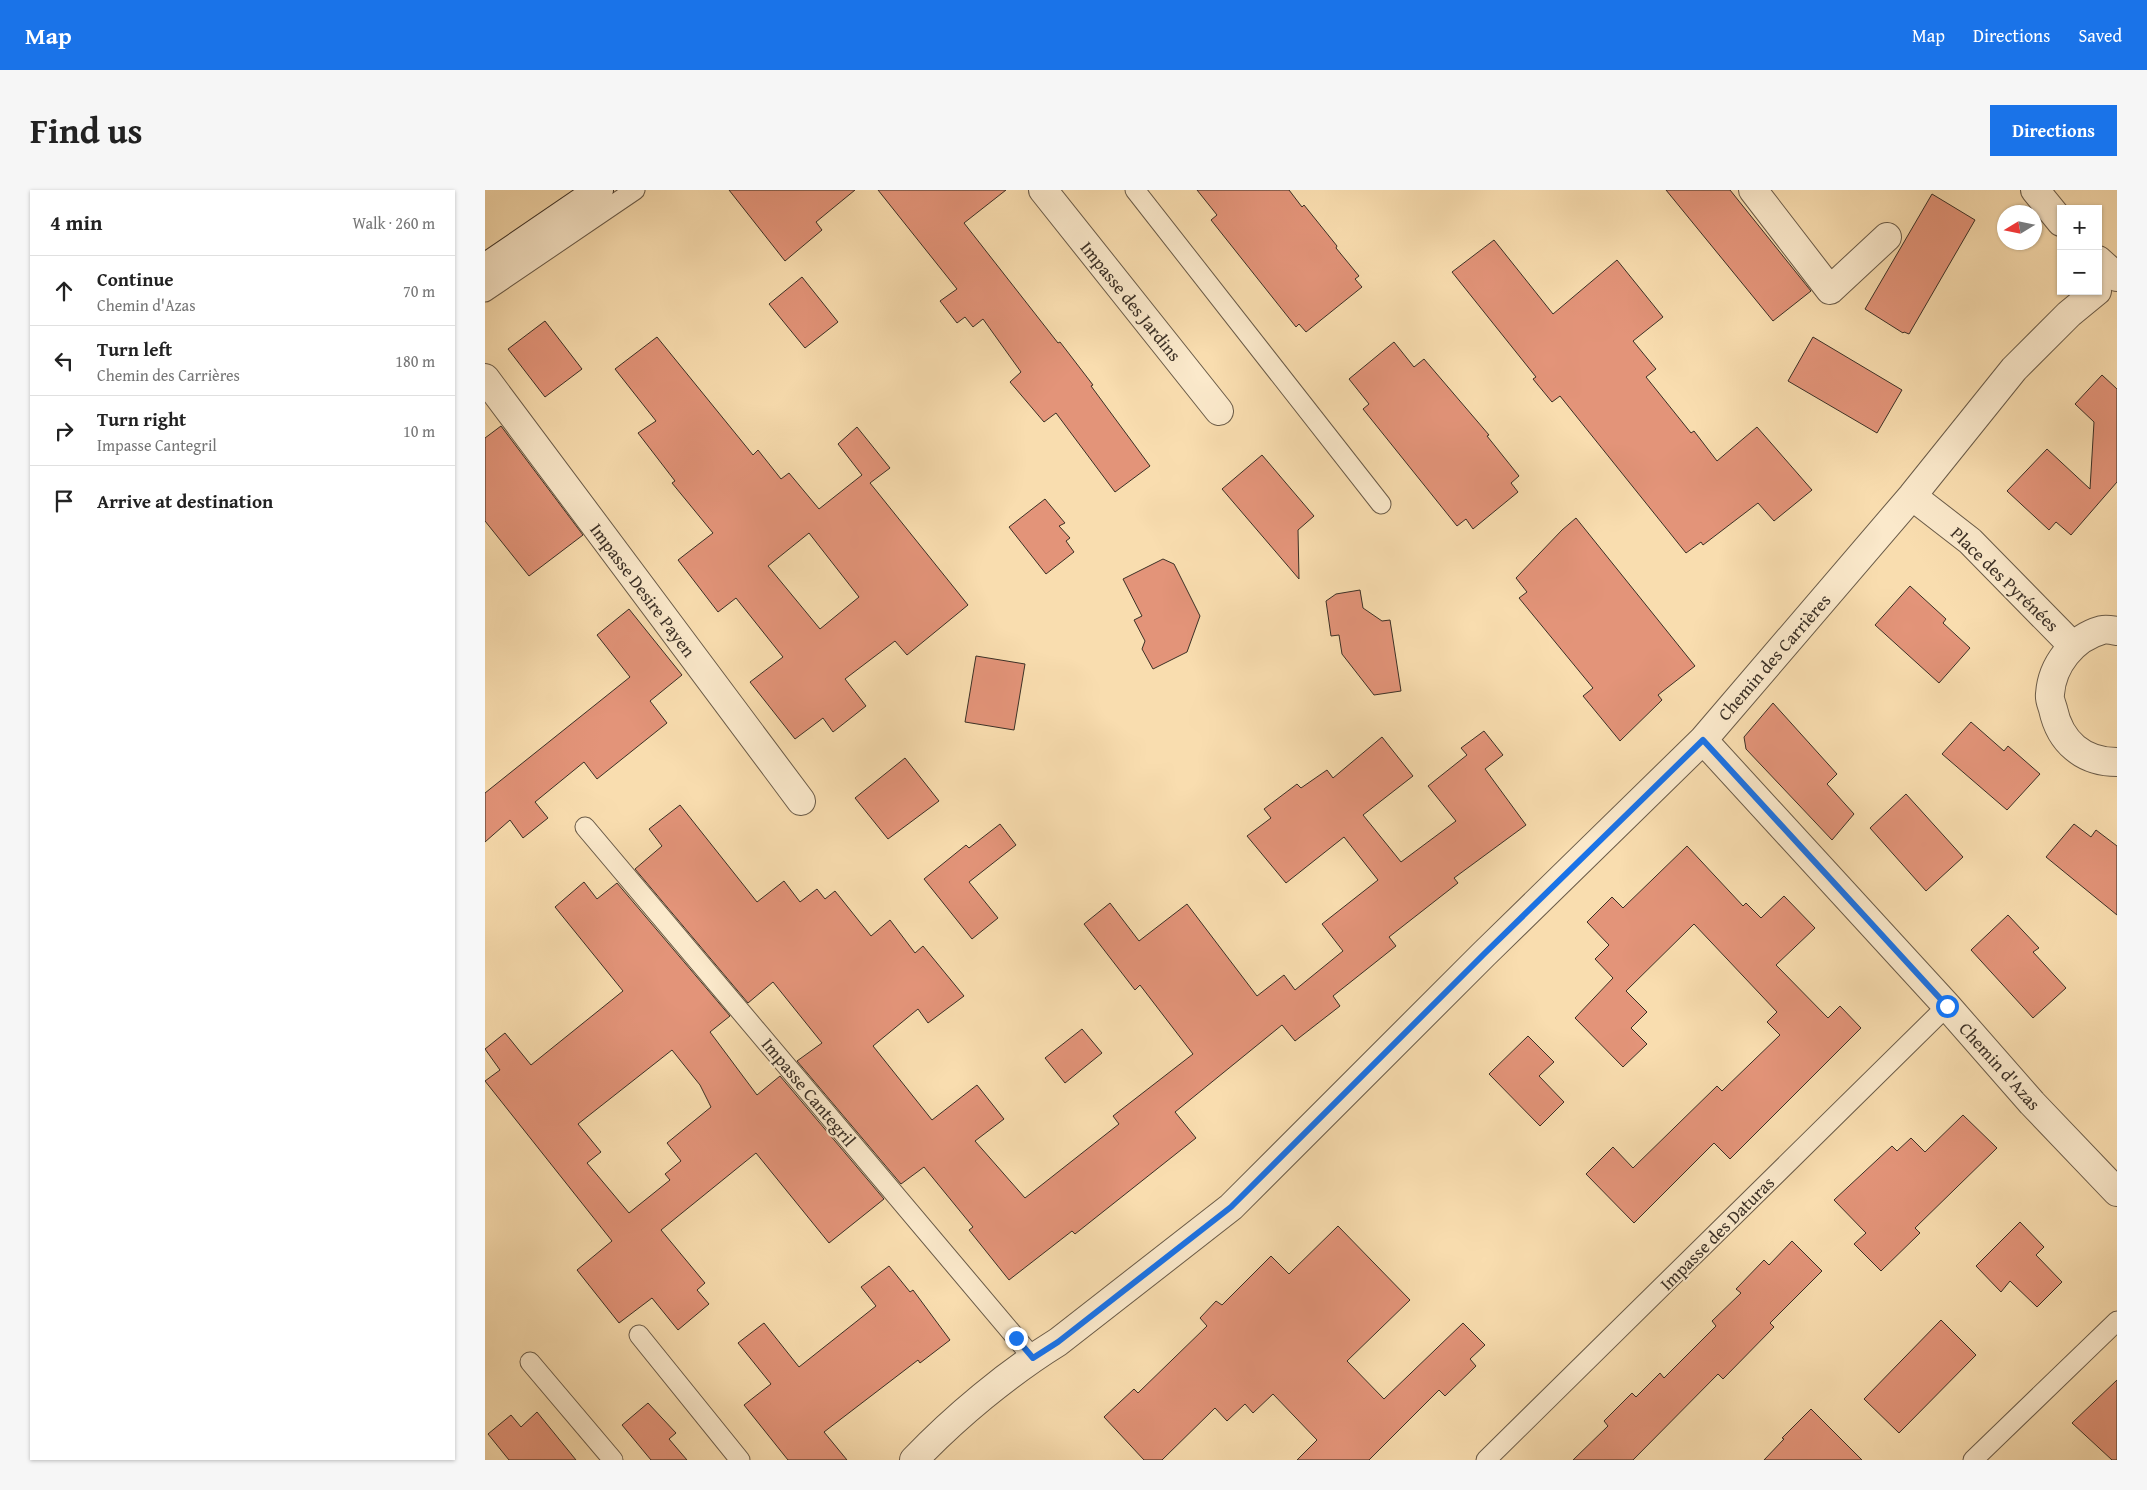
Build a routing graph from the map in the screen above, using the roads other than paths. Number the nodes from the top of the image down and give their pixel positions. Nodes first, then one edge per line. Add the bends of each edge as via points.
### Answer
1 (599, 190) edge
2 (635, 190) edge
3 (1043, 190) edge
4 (1135, 190) edge
5 (1753, 190) edge
6 (2035, 190) edge
7 (2057, 217) edge
8 (1887, 237) dead end
9 (485, 268) edge
10 (2107, 278) edge
11 (485, 292) edge
12 (485, 378) edge
13 (1219, 411) dead end
14 (1912, 496) junction
15 (1381, 504) dead end
16 (2117, 630) edge
17 (2073, 646) junction
18 (1703, 740) junction
19 (2117, 762) edge
20 (801, 801) dead end
21 (585, 826) dead end
22 (1947, 1006) junction
23 (2117, 1192) edge
24 (2117, 1320) edge
25 (639, 1335) dead end
26 (1033, 1358) junction
27 (530, 1362) dead end
28 (613, 1460) edge
29 (740, 1460) edge
30 (914, 1460) edge
31 (1487, 1460) edge
32 (1973, 1460) edge

1 - 9 street
2 - 11 lane
3 - 13 street, Impasse des Jardins
4 - 15 lane
5 - 8 street via 1830,290
6 - 7 street
10 - 14 street, Chemin des Carrières via 2014,369
12 - 20 street, Impasse Desire Payen
14 - 17 street, Place des Pyrénées via 1970,541
14 - 18 street, Chemin des Carrières
16 - 17 street, Place des Pyrénées via 2102,630
17 - 19 street, Place des Pyrénées via 2057,666 2049,696 2056,725 2075,749 2102,762
18 - 22 street, Chemin d'Azas
18 - 26 street, Chemin des Carrières via 1231,1207
21 - 26 lane, Impasse Cantegril
22 - 23 street, Chemin d'Azas via 2032,1103
22 - 31 lane, Impasse des Daturas
24 - 32 lane
25 - 29 lane
26 - 30 street, Chemin des Carrières via 940,1433
27 - 28 lane

